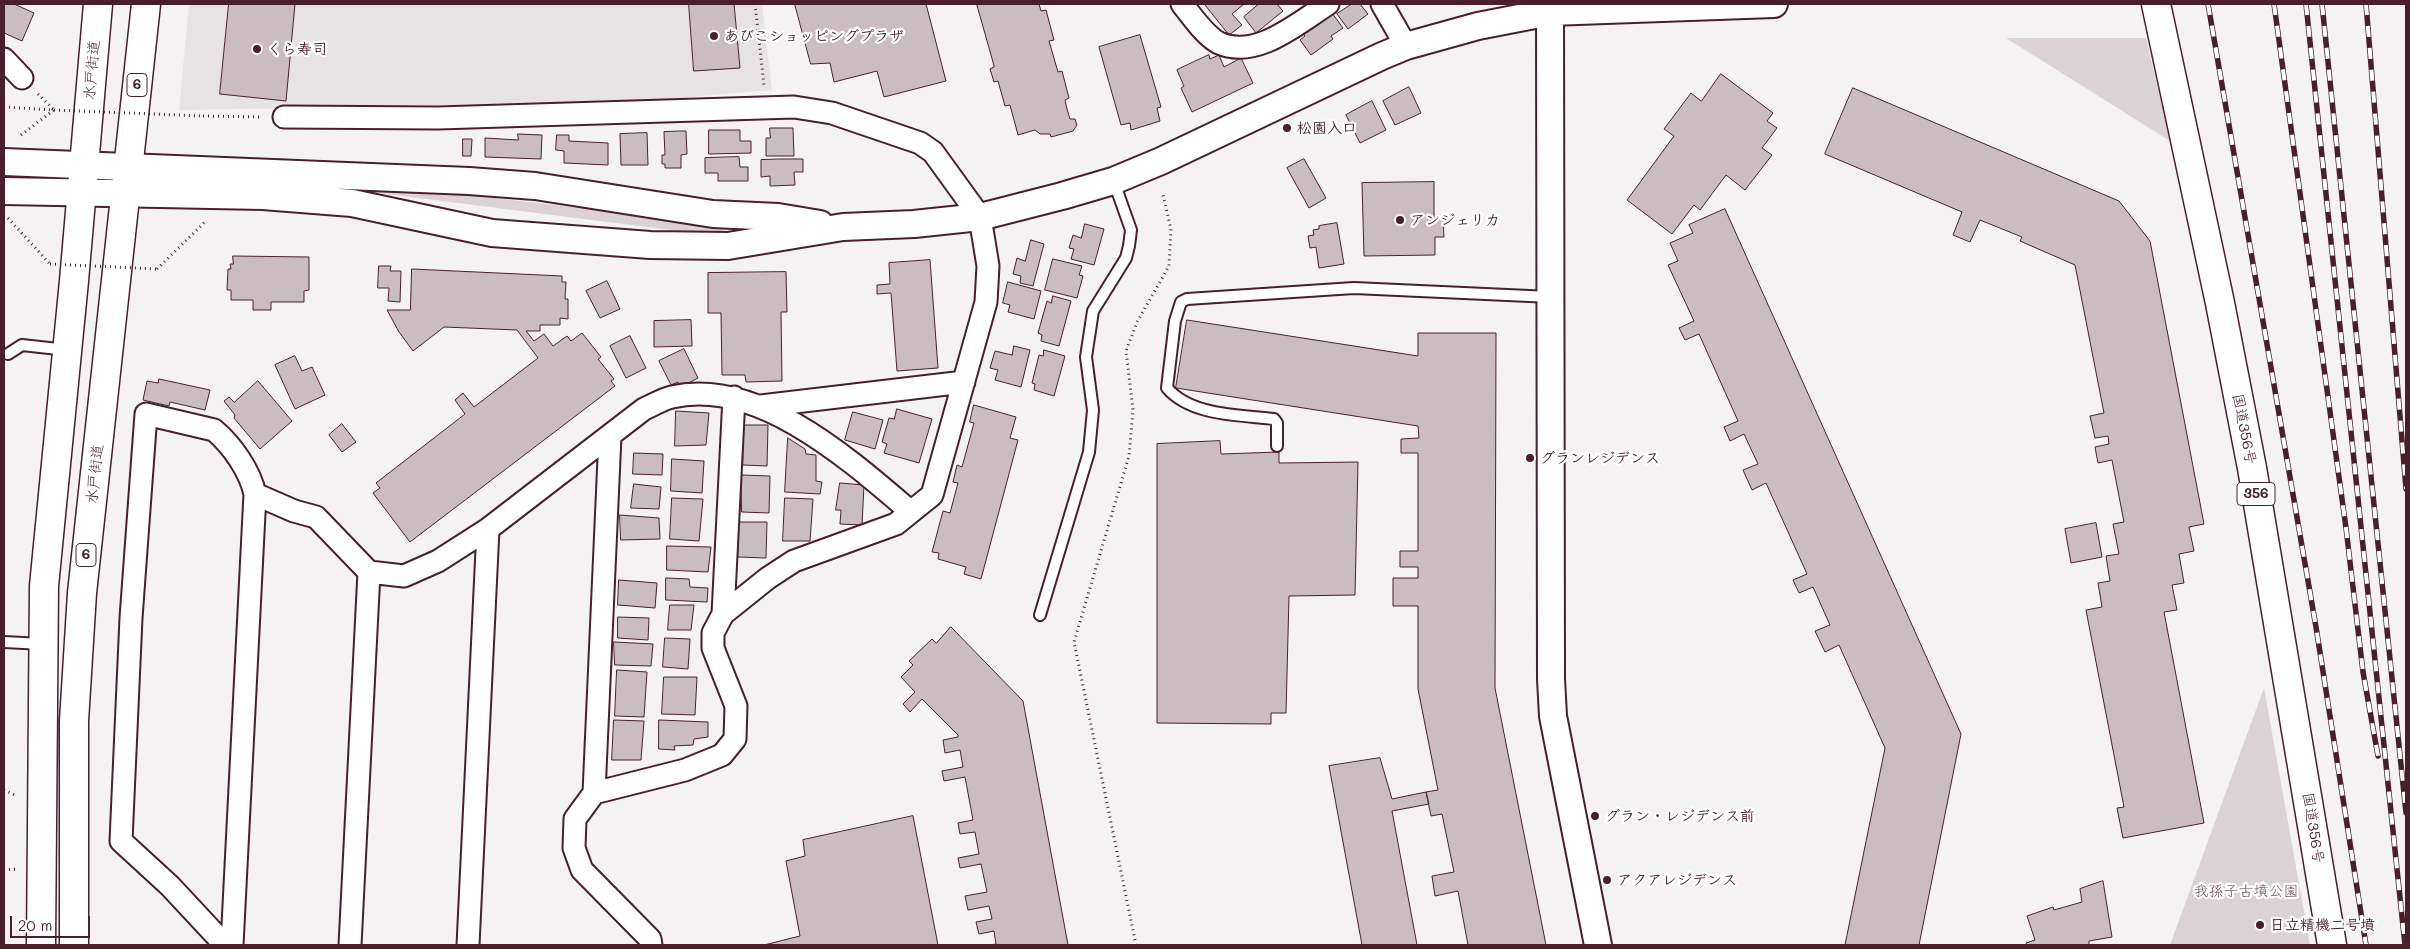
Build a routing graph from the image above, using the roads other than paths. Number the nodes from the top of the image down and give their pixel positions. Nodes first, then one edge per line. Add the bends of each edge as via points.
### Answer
1 (98, 4) edge
2 (146, 4) edge
3 (1182, 4) edge
4 (1328, 4) edge
5 (1382, 4) edge
6 (1774, 4) edge
7 (2156, 4) edge
8 (1550, 8) edge
9 (1406, 46) junction
10 (4, 59) edge
11 (22, 78) dead end
12 (284, 117) road end
13 (4, 162) edge
14 (84, 166) junction
15 (129, 167) junction
16 (1113, 181) junction
17 (4, 191) edge
18 (82, 194) junction
19 (126, 194) junction
20 (980, 217) junction
21 (843, 227) junction
22 (1552, 298) junction
23 (68, 350) junction
24 (8, 354) dead end
25 (964, 382) junction
26 (734, 397) junction
27 (761, 406) junction
28 (610, 436) junction
29 (1276, 446) dead end
30 (256, 494) junction
31 (911, 512) junction
32 (488, 529) junction
33 (369, 572) junction
34 (723, 614) junction
35 (1040, 615) dead end
36 (4, 642) edge
37 (44, 644) junction
38 (594, 793) junction
39 (41, 945) edge
40 (74, 945) edge
41 (225, 945) edge
42 (232, 945) edge
43 (350, 945) edge
44 (468, 945) edge
45 (651, 945) edge
46 (1598, 945) edge
47 (2332, 945) edge

1 - 14 highway, 水戸街道
2 - 15 highway, 水戸街道 / 6
3 - 4 street via 1219,42 1245,46 1276,37
5 - 9 street
6 - 8 street
7 - 47 highway, 国道356号 / 356 via 2252,468
8 - 9 street
8 - 22 street
9 - 16 street
10 - 11 street
12 - 20 street via 438,118 794,107 832,113 920,144 933,152
13 - 14 street
14 - 15 street
14 - 18 highway, 水戸街道
15 - 19 highway, 水戸街道 / 6
15 - 21 street via 535,186 713,214 778,217
16 - 20 street
16 - 35 lane via 1131,230 1129,246 1126,258 1093,311 1086,357 1093,410 1089,452
17 - 18 street
18 - 19 street
18 - 23 highway, 水戸街道
19 - 21 street via 263,196 352,203 492,233 650,245 728,246
19 - 40 highway, 水戸街道 / 6 via 82,593 74,721
20 - 21 street
20 - 25 street via 988,266 986,302
22 - 29 lane via 1354,288 1181,302 1175,321 1167,388 1173,395 1205,410 1274,420 1277,423
22 - 46 street via 1553,716
23 - 24 lane via 22,345
23 - 37 highway, 水戸街道 via 44,586
25 - 27 street
25 - 31 street via 932,495
26 - 27 street
26 - 28 street via 716,393 671,397 644,409
26 - 34 street
27 - 31 street via 844,454
28 - 32 street
28 - 38 street
30 - 33 street via 316,517
30 - 41 street via 252,479 214,430 146,414 131,618 121,842 170,886
30 - 42 street
31 - 34 street via 896,524 794,561
32 - 33 street via 438,561 404,576
32 - 44 street
33 - 43 street
34 - 38 street via 713,633 713,648 736,706 735,739 722,755 685,770
36 - 37 lane
37 - 39 highway, 水戸街道
38 - 45 street via 575,819 574,848 582,870 650,939

